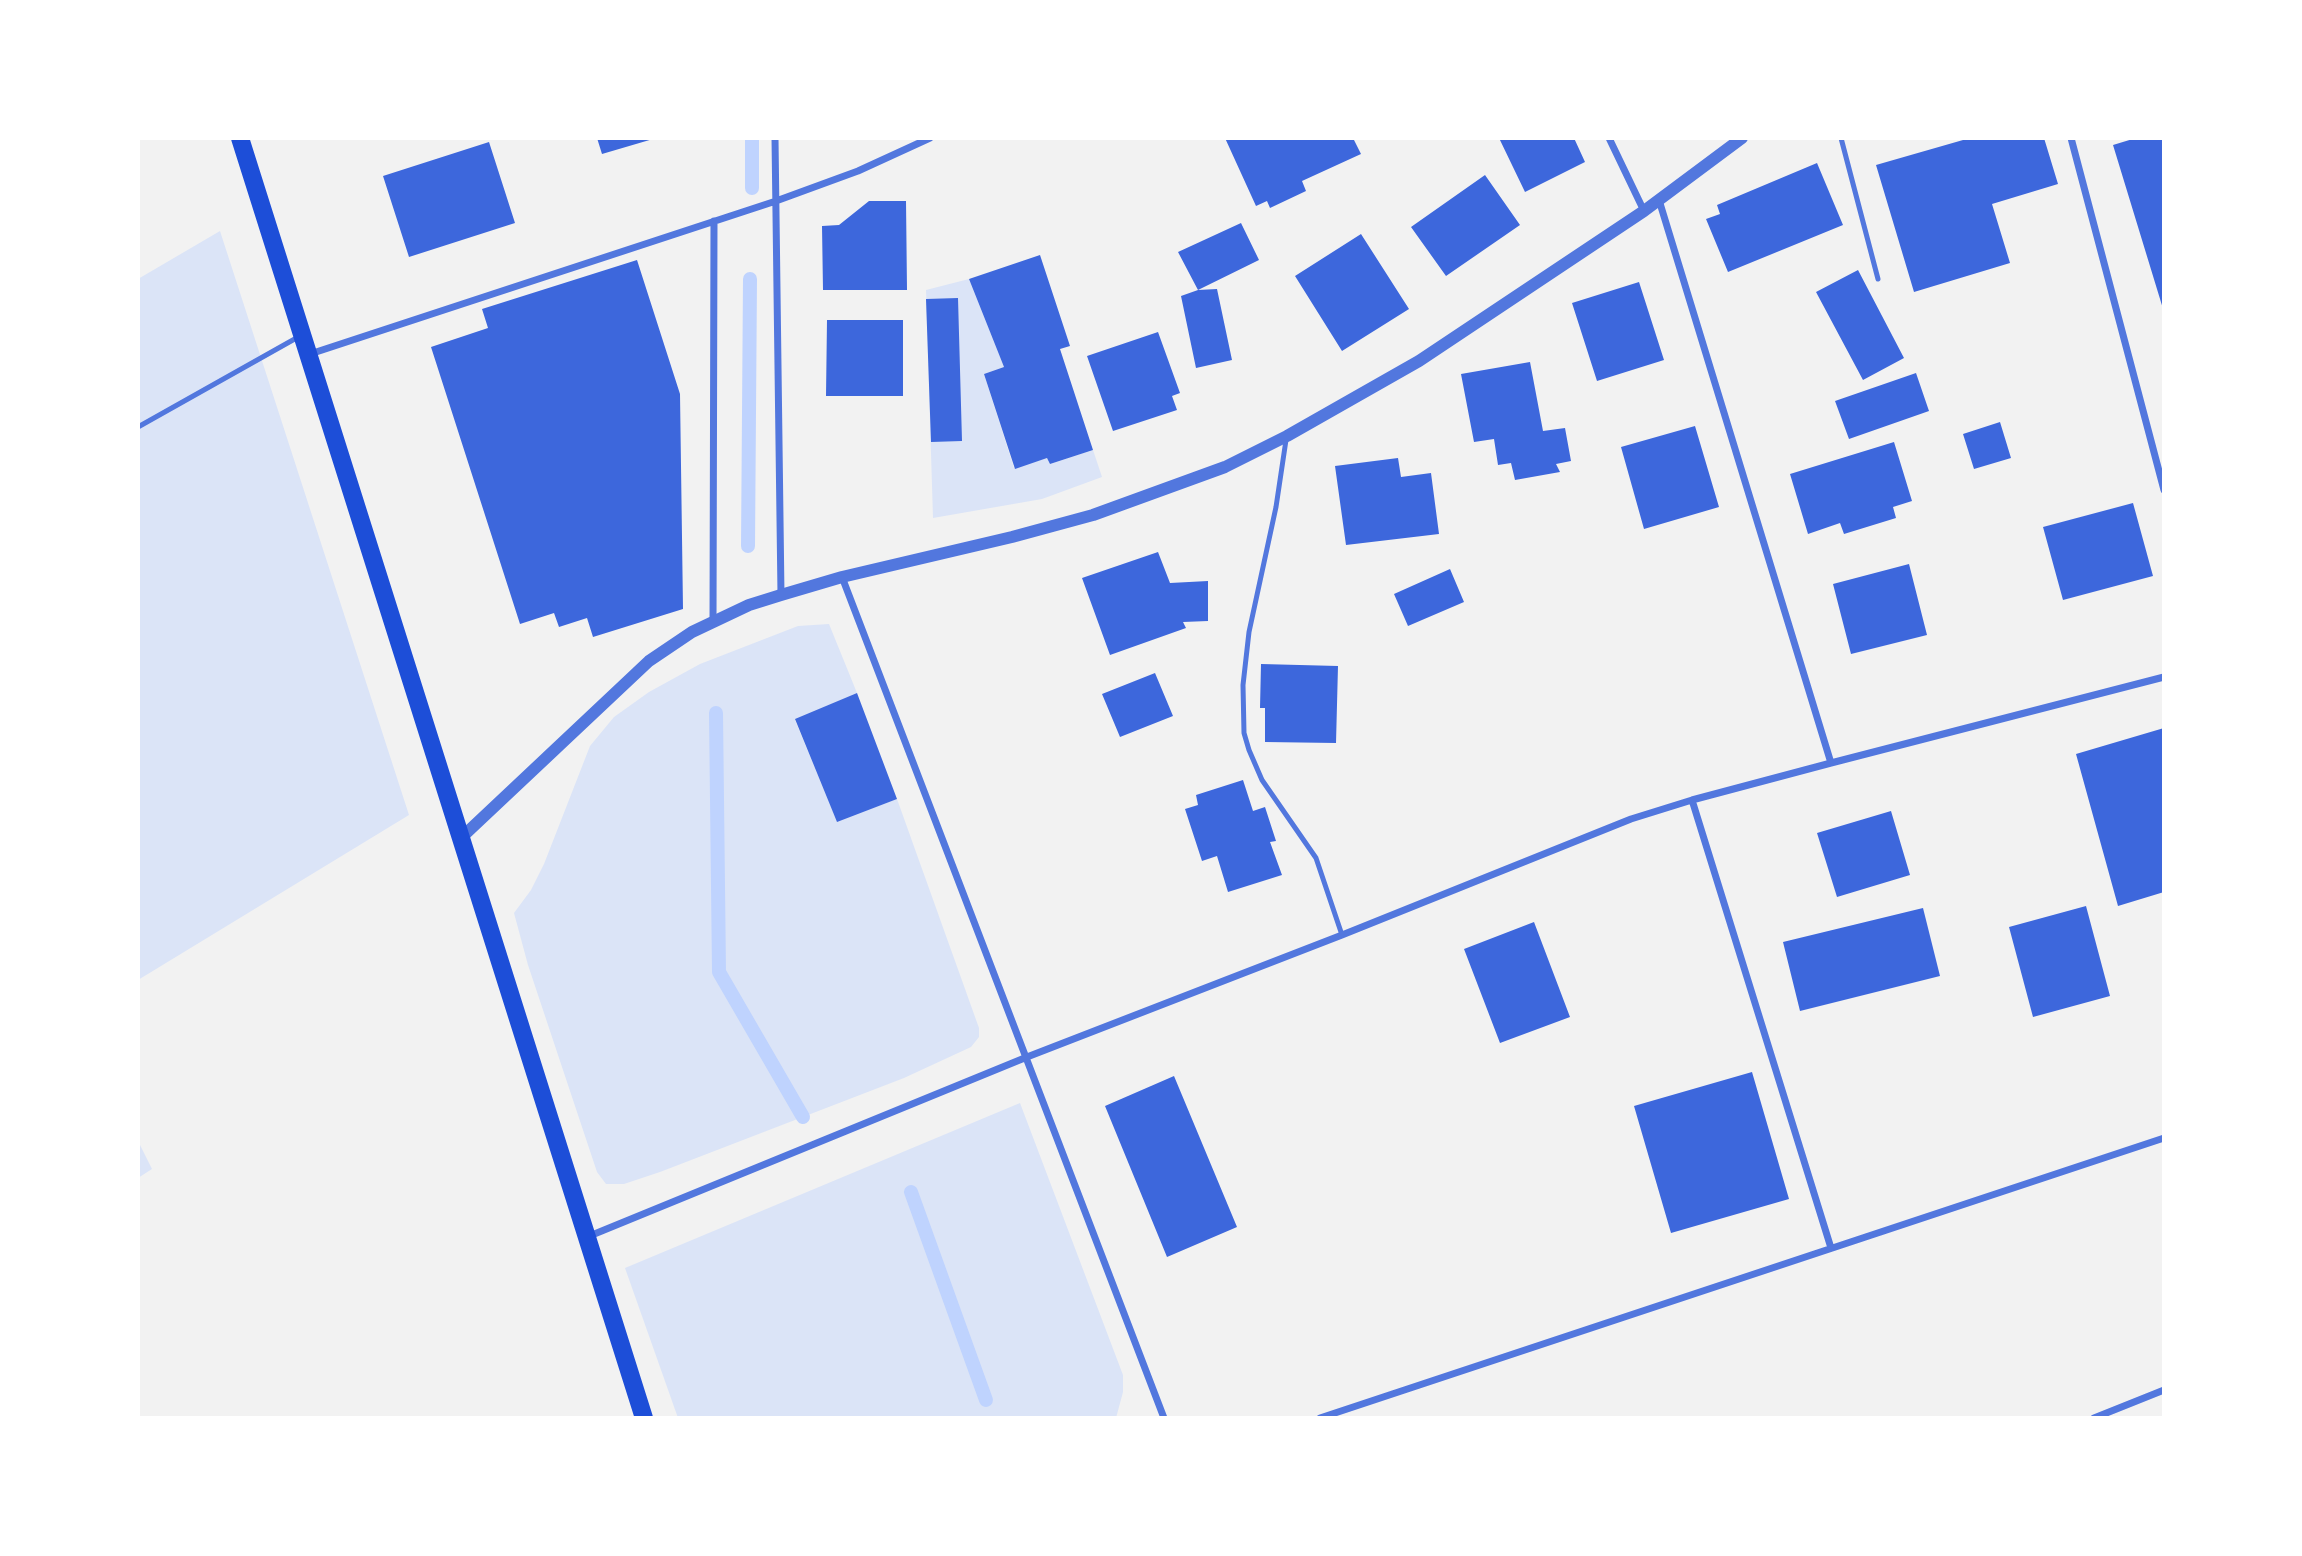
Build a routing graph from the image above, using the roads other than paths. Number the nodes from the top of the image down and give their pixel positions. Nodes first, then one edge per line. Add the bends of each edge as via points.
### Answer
1 (240, 138) edge
2 (775, 138) edge
3 (930, 138) edge
4 (1609, 138) edge
5 (1742, 138) edge
6 (1841, 138) edge
7 (2071, 138) edge
8 (1659, 199) junction
9 (775, 201) junction
10 (1644, 211) junction
11 (714, 221) junction
12 (1878, 279) dead end
13 (302, 335) junction
14 (309, 355) junction
15 (138, 427) edge
16 (1287, 436) junction
17 (2162, 482) edge
18 (2164, 490) edge
19 (842, 577) junction
20 (780, 595) junction
21 (713, 621) junction
22 (2164, 677) edge
23 (1831, 763) junction
24 (1692, 800) junction
25 (461, 838) junction
26 (1342, 935) junction
27 (1027, 1057) junction
28 (2164, 1138) edge
29 (587, 1237) junction
30 (1831, 1248) junction
31 (2164, 1391) edge
32 (644, 1418) edge
33 (1164, 1418) edge
34 (1320, 1418) edge
35 (2094, 1418) edge

1 - 13 main road
2 - 9 street
3 - 9 street
4 - 10 street
5 - 8 street
6 - 12 lane
7 - 17 street
8 - 10 street
8 - 23 street
9 - 11 street
9 - 20 street
10 - 16 street via 1419,360
11 - 14 street
11 - 21 street
13 - 14 main road
13 - 15 lane
14 - 25 main road
16 - 19 street via 1225,467 1093,515
16 - 26 lane via 1249,632 1244,733 1262,780 1316,858
17 - 18 street
19 - 20 street
19 - 27 street
20 - 21 street
21 - 25 street via 649,661
22 - 23 street
23 - 24 street
24 - 26 street via 1631,819
24 - 30 street
25 - 29 main road
26 - 27 street
27 - 29 street
27 - 33 street
28 - 30 street
29 - 32 main road
30 - 34 street
31 - 35 street

